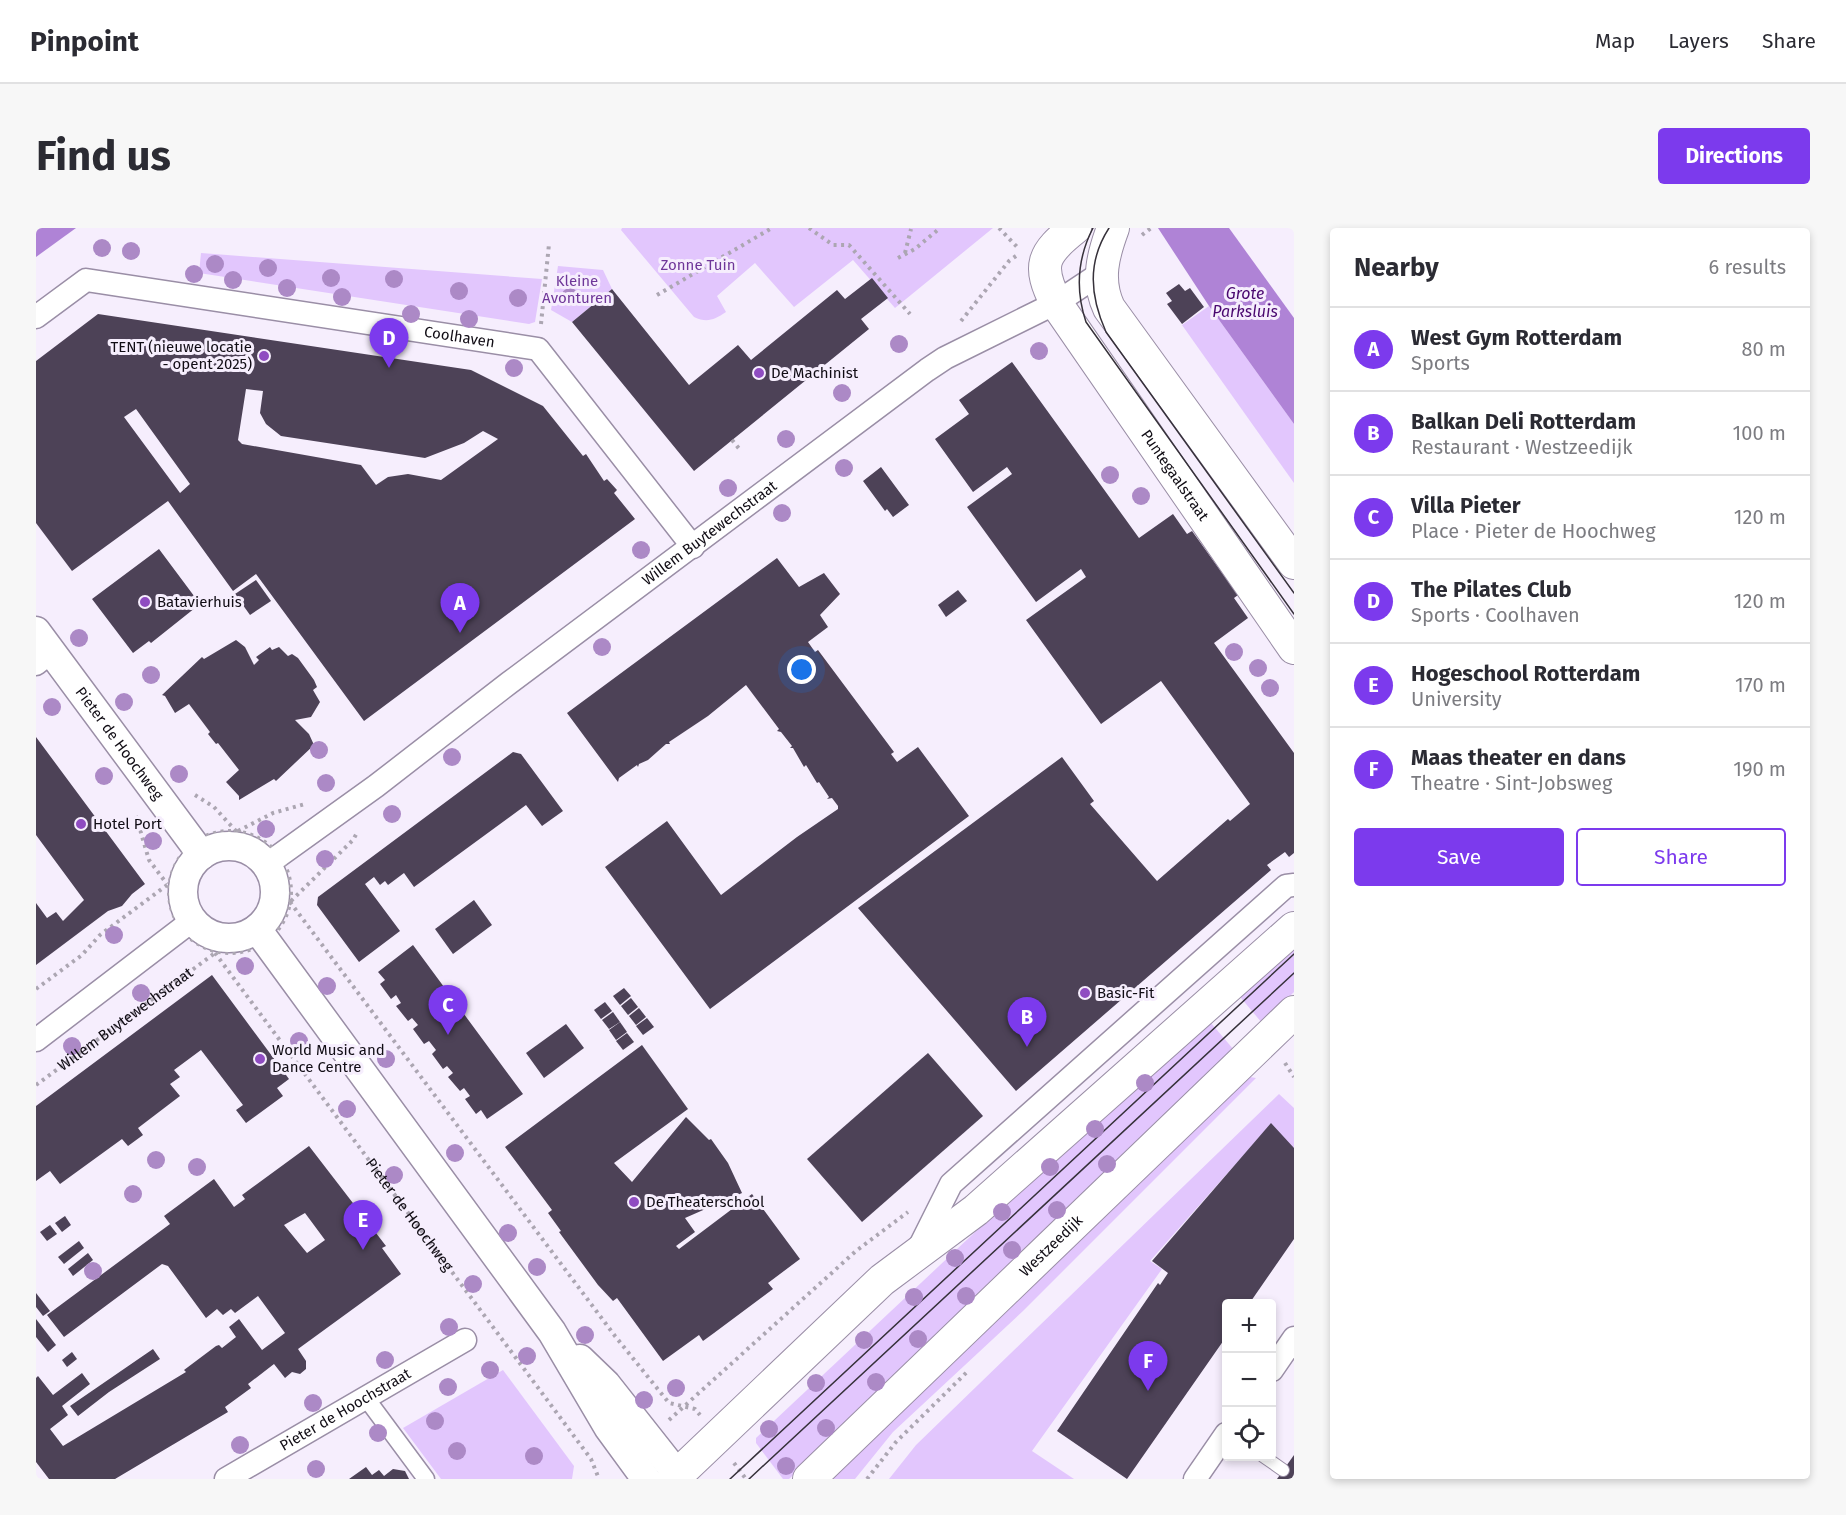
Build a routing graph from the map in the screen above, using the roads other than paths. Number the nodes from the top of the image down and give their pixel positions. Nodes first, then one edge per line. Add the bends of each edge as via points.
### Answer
1 (1075, 228) edge
2 (1113, 228) edge
3 (1101, 273) junction
4 (1056, 303) junction
5 (36, 317) edge
6 (693, 547) junction
7 (1294, 563) edge
8 (1294, 648) edge
9 (41, 649) edge
10 (202, 855) junction
11 (266, 865) junction
12 (1294, 885) edge
13 (193, 920) junction
14 (257, 928) junction
15 (1294, 928) edge
16 (1294, 1012) edge
17 (36, 1040) edge
18 (916, 1254) junction
19 (552, 1332) junction
20 (1294, 1338) edge
21 (465, 1340) dead end
22 (1276, 1364) edge
23 (366, 1398) junction
24 (1222, 1441) edge
25 (1270, 1461) edge
26 (1283, 1470) dead end
27 (677, 1478) edge
28 (226, 1479) edge
29 (426, 1479) edge
30 (646, 1479) edge
31 (809, 1479) edge
32 (1195, 1479) edge

1 - 4 main road via 1054,247 1044,267 1044,280
2 - 3 main road
3 - 4 street, Willem Buytewechstraat
3 - 7 main road via 1104,297 1112,313
4 - 6 street, Willem Buytewechstraat via 945,358
4 - 8 main road, Puntegaalstraat
5 - 6 street, Coolhaven via 86,280 538,349
6 - 11 street, Willem Buytewechstraat
9 - 10 street, Pieter de Hoochweg
10 - 11 street via 213,849 236,847 248,850
10 - 13 street via 187,873 183,885 186,910
11 - 14 street via 272,875 275,898 272,910
12 - 18 street via 1277,893 951,1184
13 - 14 street via 210,933 230,938
13 - 17 street
14 - 19 street
15 - 18 main road via 976,1210
16 - 31 main road, Westzeedijk
18 - 27 main road via 882,1280
19 - 27 street via 606,1384
19 - 30 street via 608,1427
20 - 22 street
21 - 23 street, Pieter de Hoochstraat
23 - 28 street, Pieter de Hoochstraat
23 - 29 street
24 - 32 street
25 - 26 lane

